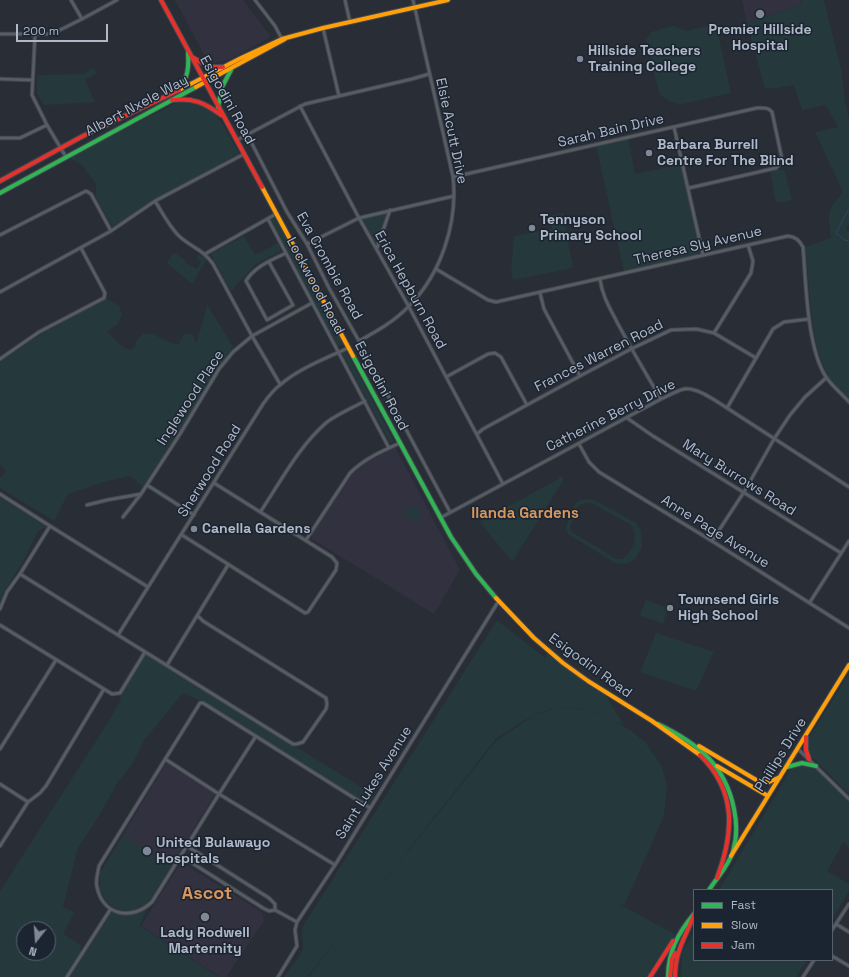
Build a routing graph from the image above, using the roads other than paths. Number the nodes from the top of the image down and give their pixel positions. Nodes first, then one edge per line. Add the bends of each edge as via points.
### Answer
1 (71, 0) edge
2 (117, 0) edge
3 (161, 0) edge
4 (255, 0) edge
5 (345, 0) edge
6 (413, 0) edge
7 (448, 0) edge
8 (415, 8) junction
9 (82, 19) junction
10 (350, 22) junction
11 (323, 28) junction
12 (0, 34) edge
13 (35, 35) junction
14 (283, 40) junction
15 (187, 51) junction
16 (191, 57) junction
17 (225, 67) junction
18 (233, 68) junction
19 (429, 74) junction
20 (202, 78) junction
21 (0, 79) edge
22 (32, 80) junction
23 (205, 83) junction
24 (178, 90) junction
25 (339, 96) junction
26 (169, 101) junction
27 (300, 106) junction
28 (218, 107) junction
29 (224, 117) junction
30 (47, 124) junction
31 (674, 127) junction
32 (247, 134) junction
33 (0, 138) edge
34 (237, 140) junction
35 (61, 148) junction
36 (244, 154) junction
37 (66, 157) junction
38 (453, 177) junction
39 (0, 181) edge
40 (688, 188) junction
41 (0, 193) edge
42 (454, 196) junction
43 (155, 201) junction
44 (390, 210) junction
45 (276, 214) junction
46 (359, 218) junction
47 (268, 219) junction
48 (111, 231) junction
49 (0, 236) edge
50 (307, 244) junction
51 (748, 245) junction
52 (81, 248) junction
53 (376, 249) junction
54 (286, 253) junction
55 (205, 254) junction
56 (703, 255) junction
57 (269, 262) junction
58 (436, 269) junction
59 (600, 279) junction
60 (0, 292) edge
61 (540, 293) junction
62 (312, 303) junction
63 (409, 307) junction
64 (809, 319) junction
65 (714, 333) junction
66 (252, 336) junction
67 (359, 341) junction
68 (348, 348) junction
69 (631, 349) junction
70 (338, 352) junction
71 (0, 358) edge
72 (756, 358) junction
73 (580, 376) junction
74 (446, 378) junction
75 (826, 378) junction
76 (280, 384) junction
77 (661, 399) junction
78 (365, 401) junction
79 (849, 402) edge
80 (527, 404) junction
81 (727, 408) junction
82 (627, 418) junction
83 (477, 434) junction
84 (774, 439) junction
85 (400, 443) junction
86 (579, 444) junction
87 (389, 448) junction
88 (214, 483) junction
89 (503, 484) junction
90 (147, 485) junction
91 (849, 487) edge
92 (744, 492) junction
93 (0, 494) edge
94 (142, 494) junction
95 (87, 505) dead end
96 (261, 511) junction
97 (450, 512) junction
98 (194, 515) junction
99 (124, 517) dead end
100 (440, 518) junction
101 (50, 526) junction
102 (182, 535) junction
103 (306, 540) junction
104 (712, 541) junction
105 (849, 541) edge
106 (841, 553) junction
107 (228, 565) junction
108 (20, 574) junction
109 (148, 587) junction
110 (498, 602) junction
111 (810, 602) junction
112 (0, 608) edge
113 (198, 616) junction
114 (0, 625) edge
115 (849, 628) edge
116 (118, 635) junction
117 (145, 652) junction
118 (56, 660) junction
119 (167, 665) junction
120 (849, 665) edge
121 (104, 689) junction
122 (653, 722) junction
123 (679, 734) junction
124 (256, 736) junction
125 (806, 736) junction
126 (0, 749) edge
127 (798, 749) junction
128 (703, 757) junction
129 (165, 759) junction
130 (809, 759) junction
131 (715, 764) junction
132 (816, 766) junction
133 (786, 768) junction
134 (780, 777) junction
135 (0, 784) edge
136 (219, 794) junction
137 (768, 796) junction
138 (849, 798) edge
139 (28, 802) junction
140 (370, 808) junction
141 (0, 846) edge
142 (187, 846) junction
143 (181, 856) junction
144 (731, 856) junction
145 (335, 865) junction
146 (717, 878) junction
147 (710, 889) edge
148 (849, 904) edge
149 (110, 910) junction
150 (275, 910) junction
151 (693, 915) edge
152 (693, 916) edge
153 (297, 922) junction
154 (836, 924) junction
155 (833, 928) edge
156 (849, 932) edge
157 (676, 939) junction
158 (677, 951) junction
159 (833, 957) edge
160 (813, 961) edge
161 (849, 966) edge
162 (67, 977) edge
163 (278, 977) edge
164 (650, 977) edge
165 (669, 977) edge
166 (675, 977) edge
167 (803, 977) edge

1 - 9 street
2 - 9 street
3 - 15 main road, Esigodini Road
4 - 14 street
5 - 10 street
6 - 8 street, Elsie Acutt Drive
7 - 8 main road, Albert Nxele Way
8 - 10 main road, Albert Nxele Way
8 - 19 street, Elsie Acutt Drive
9 - 13 street via 56,33
10 - 11 main road, Albert Nxele Way
11 - 14 main road, Albert Nxele Way
11 - 25 street
12 - 13 street
13 - 22 street
14 - 17 main road, Albert Nxele Way
14 - 18 main road, Albert Nxele Way
15 - 16 main road, Esigodini Road
15 - 24 main road via 189,73
16 - 17 main road via 209,67
16 - 20 main road, Esigodini Road
17 - 20 main road, Albert Nxele Way
18 - 23 main road, Albert Nxele Way
18 - 28 main road via 220,87
19 - 25 street
19 - 38 street, Elsie Acutt Drive
20 - 23 main road, Esigodini Road
20 - 24 main road, Albert Nxele Way
21 - 22 street
22 - 30 street via 32,94
23 - 26 main road, Albert Nxele Way
23 - 28 main road, Esigodini Road
24 - 35 main road, Albert Nxele Way
25 - 27 street
26 - 29 main road via 197,100
26 - 37 main road, Albert Nxele Way
27 - 32 street
27 - 46 street, Erica Hepburn Road
28 - 29 main road, Esigodini Road
29 - 34 main road, Esigodini Road
30 - 33 street via 20,138
30 - 35 street
31 - 38 street, Sarah Bain Drive
31 - 40 street
31 - 40 street, Sarah Bain Drive via 757,108 772,112 782,159 776,168
32 - 34 street
32 - 50 street, Eva Crombie Road via 287,212
34 - 36 main road, Esigodini Road
35 - 37 street
35 - 39 main road, Albert Nxele Way
36 - 43 street
36 - 45 main road, Esigodini Road
37 - 41 main road, Albert Nxele Way
38 - 42 street, Elsie Acutt Drive
40 - 56 street
42 - 44 street
42 - 58 street, Elsie Acutt Drive via 452,220
43 - 48 street
43 - 55 street via 177,234
44 - 46 street
44 - 53 street
45 - 47 street
45 - 68 main road, Esigodini Road
46 - 50 street
46 - 53 street, Erica Hepburn Road
47 - 54 street, Lockwood Road
47 - 55 street
48 - 49 street via 91,194 86,191
48 - 52 street
50 - 67 street, Eva Crombie Road
51 - 56 street, Theresa Sly Avenue
51 - 64 street, Theresa Sly Avenue via 788,236 799,240 803,247
51 - 65 street via 753,262 752,272
52 - 60 street
52 - 71 street via 105,293 104,298 39,332
53 - 63 street, Erica Hepburn Road
54 - 57 street
54 - 62 street, Lockwood Road
55 - 66 street
56 - 59 street, Theresa Sly Avenue
57 - 57 street via 257,268 246,280 267,320 293,305
58 - 61 street, Theresa Sly Avenue via 491,301
58 - 63 street, Elsie Acutt Drive
59 - 61 street, Theresa Sly Avenue
59 - 69 street via 607,303
61 - 73 street via 544,308
62 - 66 street, Inglewood Place
62 - 70 street, Lockwood Road
63 - 67 street, Elsie Acutt Drive
63 - 74 street, Erica Hepburn Road
64 - 72 street via 779,324 769,335
64 - 75 street, Theresa Sly Avenue via 819,364
65 - 69 street, Frances Warren Road via 696,329 671,330
65 - 72 street, Frances Warren Road
66 - 76 street
66 - 90 street, Inglewood Place via 237,346 219,369
67 - 97 street, Eva Crombie Road
68 - 70 street, Sherwood Road
68 - 85 main road, Esigodini Road
69 - 73 street, Frances Warren Road
69 - 77 street
70 - 76 street, Sherwood Road
70 - 78 street, Lockwood Road
72 - 81 street
73 - 80 street, Frances Warren Road
74 - 80 street via 488,354 495,353 501,357
74 - 83 street, Erica Hepburn Road
75 - 79 street, Theresa Sly Avenue
75 - 84 street via 798,404
76 - 88 street, Sherwood Road via 263,404
77 - 81 street, Catherine Berry Drive via 680,390 690,389
77 - 82 street, Catherine Berry Drive
78 - 87 street, Lockwood Road
78 - 96 street via 332,419 319,430 301,451
80 - 83 street, Frances Warren Road
81 - 84 street, Catherine Berry Drive
82 - 86 street, Catherine Berry Drive
82 - 92 street, Mary Burrows Road
83 - 89 street, Erica Hepburn Road
84 - 91 street, Catherine Berry Drive
84 - 92 street
85 - 87 street
85 - 100 main road, Esigodini Road
86 - 89 street, Catherine Berry Drive
86 - 104 street, Anne Page Avenue via 589,462 599,472
87 - 103 street via 357,466 350,473
88 - 96 street
88 - 98 street, Sherwood Road
89 - 97 street, Catherine Berry Drive
90 - 94 street, Inglewood Place
90 - 98 street
92 - 104 street
92 - 106 street, Mary Burrows Road
93 - 101 street
94 - 95 street
94 - 99 street, Inglewood Place
96 - 103 street
97 - 100 street, Catherine Berry Drive
98 - 102 street, Sherwood Road
100 - 110 main road, Esigodini Road via 464,558
101 - 108 street
101 - 109 street
102 - 107 street
102 - 109 street, Sherwood Road
103 - 107 street via 336,561 337,565 305,613
104 - 111 street, Anne Page Avenue
105 - 106 street
106 - 111 street
107 - 113 street
108 - 112 street via 7,592
108 - 116 street
109 - 116 street, Sherwood Road
110 - 122 main road, Esigodini Road via 532,637 562,662
110 - 140 street, Saint Lukes Avenue
111 - 115 street, Anne Page Avenue
113 - 119 street
113 - 119 street via 324,697 327,702 326,708 303,742 293,744
114 - 118 street
116 - 117 street
117 - 119 street
117 - 121 street via 120,693 112,694
118 - 121 street
118 - 126 street
120 - 125 main road, Phillips Drive
121 - 139 street via 46,786
122 - 123 main road, Esigodini Road
122 - 128 main road, Esigodini Road
123 - 131 main road, Esigodini Road via 708,755
123 - 134 main road via 758,781 770,782
124 - 129 street via 202,702
124 - 136 street
124 - 140 street
125 - 127 main road, Phillips Drive
125 - 130 main road
127 - 130 street
127 - 133 main road, Phillips Drive
128 - 131 main road
128 - 146 main road, Esigodini Road via 722,786 729,810 730,836
129 - 136 street
129 - 149 street via 99,866 96,886
130 - 132 street
131 - 137 main road
131 - 144 main road, Esigodini Road via 725,780 734,806 736,830
132 - 133 main road via 800,762
132 - 138 street
133 - 134 main road, Phillips Drive
134 - 137 main road, Phillips Drive
135 - 139 street
136 - 142 street
136 - 145 street
137 - 144 main road, Phillips Drive
139 - 141 street
140 - 145 street, Saint Lukes Avenue
142 - 143 street
142 - 150 street via 269,898
143 - 149 street via 147,908 130,913
143 - 150 street via 263,908
144 - 146 main road, Esigodini Road
145 - 153 street, Saint Lukes Avenue
146 - 147 main road, Esigodini Road
148 - 154 street
149 - 162 street
150 - 153 street
151 - 157 main road
152 - 158 main road
153 - 163 street via 297,946
154 - 155 street
154 - 156 street
157 - 164 main road
157 - 165 main road via 669,957
158 - 165 main road via 672,959
158 - 166 main road
159 - 161 street
160 - 167 street

